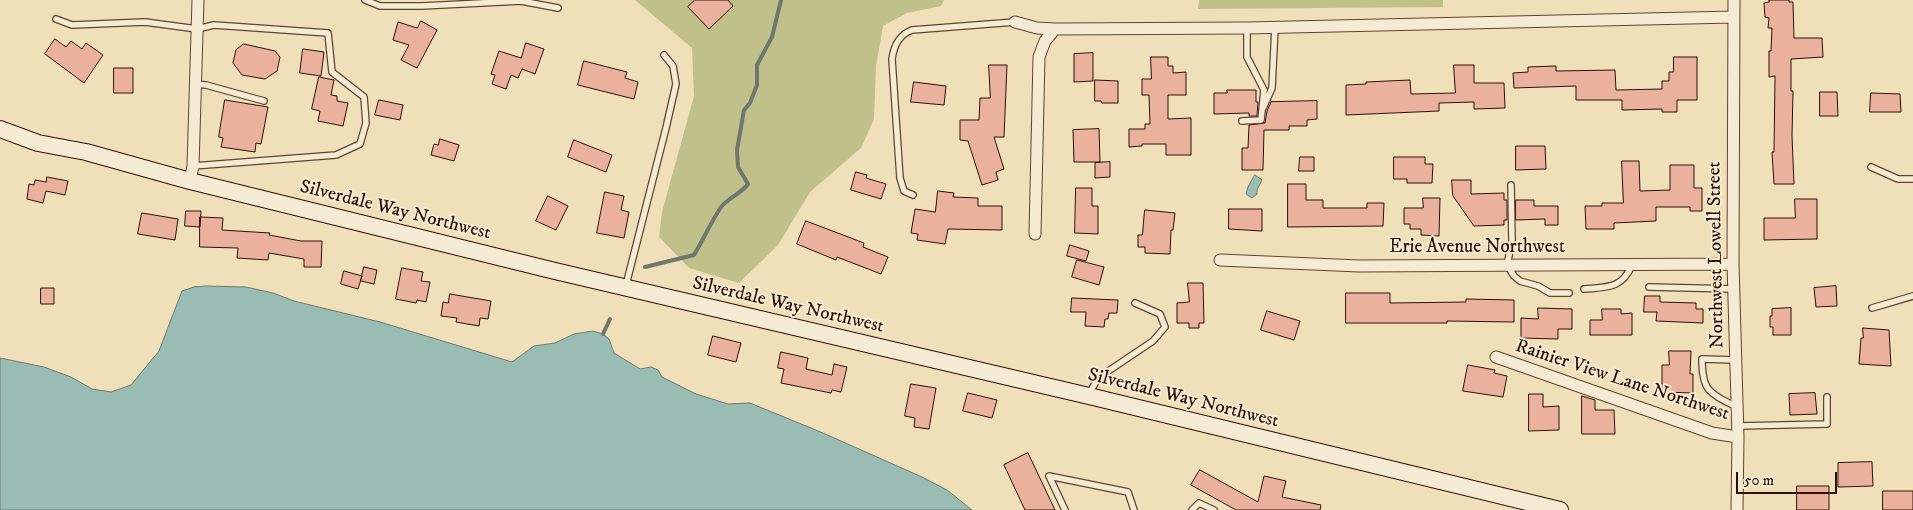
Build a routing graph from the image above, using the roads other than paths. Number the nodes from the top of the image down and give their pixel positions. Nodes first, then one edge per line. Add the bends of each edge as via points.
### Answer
1 (198, 0) edge
2 (365, 0) edge
3 (1734, 0) edge
4 (558, 8) dead end
5 (1734, 17) junction
6 (56, 19) dead end
7 (1015, 22) joint
8 (1274, 27) junction
9 (1247, 28) junction
10 (197, 29) junction
11 (1055, 29) junction
12 (664, 55) dead end
13 (195, 84) junction
14 (264, 101) dead end
15 (1262, 109) junction
16 (1242, 121) dead end
17 (3, 129) edge
18 (1871, 167) dead end
19 (192, 174) junction
20 (1913, 179) edge
21 (1512, 185) dead end
22 (913, 195) dead end
23 (1035, 234) dead end
24 (1220, 260) dead end
25 (1733, 264) junction
26 (1508, 265) junction
27 (1632, 265) junction
28 (1649, 287) dead end
29 (625, 288) junction
30 (1584, 289) dead end
31 (1734, 289) junction
32 (1569, 293) dead end
33 (1913, 296) edge
34 (1135, 303) dead end
35 (1872, 308) dead end
36 (1496, 358) dead end
37 (1736, 360) junction
38 (1088, 396) junction
39 (1827, 397) dead end
40 (1737, 407) junction
41 (1738, 431) junction
42 (1541, 508) edge
43 (1065, 510) edge
44 (1134, 510) edge
45 (1192, 510) edge
46 (1214, 510) edge
47 (1560, 510) edge
48 (1737, 510) edge

1 - 10 street
2 - 4 lane via 380,6 521,1
3 - 5 street, Northwest Lowell Street
5 - 8 street
5 - 25 street, Northwest Lowell Street
6 - 10 lane via 72,25 145,22
7 - 11 street
7 - 22 lane via 912,30 895,44 892,59 900,178 904,191
8 - 9 street
8 - 15 lane via 1272,88
9 - 11 street
9 - 15 lane via 1247,57 1264,90
10 - 13 street
10 - 19 lane via 214,25 328,33 332,72 364,96 366,123 360,144 336,154
11 - 23 street via 1045,41 1039,57
12 - 29 lane via 673,66 676,84
13 - 14 lane
13 - 19 street
15 - 16 lane via 1261,120
17 - 19 main road, Silverdale Way Northwest via 38,143
18 - 20 lane via 1898,179
19 - 29 main road, Silverdale Way Northwest
21 - 26 lane via 1512,241
24 - 26 street, Erie Avenue Northwest via 1359,266
25 - 27 street, Erie Avenue Northwest
25 - 31 street, Northwest Lowell Street
26 - 27 street, Erie Avenue Northwest
26 - 32 lane via 1520,280 1550,293
27 - 30 lane via 1621,282 1609,287
28 - 31 lane
29 - 38 main road, Silverdale Way Northwest
31 - 37 street, Northwest Lowell Street
33 - 35 lane
34 - 38 lane via 1160,314 1165,327 1153,341 1098,378
36 - 41 street, Rainier View Lane Northwest via 1712,433
37 - 40 street, Northwest Lowell Street
37 - 40 lane via 1702,358 1702,377 1716,397
38 - 42 main road, Silverdale Way Northwest
39 - 41 lane via 1827,424
40 - 41 street, Northwest Lowell Street
41 - 48 street, Northwest Lowell Street
42 - 47 main road, Silverdale Way Northwest
43 - 44 lane via 1049,476 1128,492
45 - 46 lane via 1199,503

